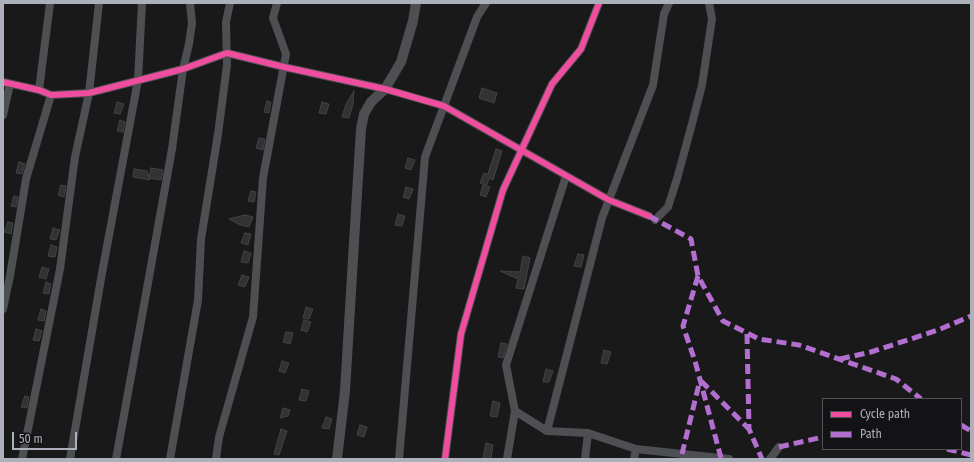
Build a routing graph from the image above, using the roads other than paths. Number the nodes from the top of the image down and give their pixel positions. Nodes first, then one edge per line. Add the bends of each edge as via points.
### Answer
1 (50, 3) edge
2 (99, 3) edge
3 (142, 3) edge
4 (190, 3) edge
5 (230, 3) edge
6 (277, 3) edge
7 (416, 3) edge
8 (486, 3) edge
9 (599, 3) edge
10 (669, 3) edge
11 (709, 3) edge
12 (227, 53) junction
13 (284, 67) junction
14 (183, 69) junction
15 (138, 80) junction
16 (7, 83) edge
17 (385, 89) junction
18 (39, 90) junction
19 (90, 93) junction
20 (51, 95) junction
21 (444, 106) junction
22 (3, 115) edge
23 (521, 150) junction
24 (566, 176) junction
25 (609, 200) junction
26 (3, 309) edge
27 (516, 411) junction
28 (548, 431) junction
29 (588, 433) junction
30 (779, 447) dead end
31 (636, 449) junction
32 (682, 457) edge
33 (22, 459) edge
34 (70, 459) edge
35 (116, 459) edge
36 (170, 459) edge
37 (216, 459) edge
38 (337, 459) edge
39 (399, 459) edge
40 (445, 459) edge
41 (507, 459) edge
42 (585, 459) edge
43 (634, 459) edge
44 (724, 459) edge
45 (770, 459) edge

1 - 18 street
2 - 19 street
3 - 15 street
4 - 14 street via 192,23
5 - 12 street via 226,22
6 - 13 street via 274,18 286,54
7 - 17 street via 401,62
8 - 21 street via 477,17
9 - 23 street via 581,49 552,84
10 - 25 street via 664,14 653,85
11 - 25 street via 712,19 702,85 668,207 652,218
12 - 13 street
12 - 14 street
12 - 36 street via 220,119 201,239 198,300
13 - 17 street
13 - 37 street via 263,178 253,317 219,438
14 - 15 street
14 - 35 street via 165,187
15 - 19 street
15 - 34 street
16 - 18 street
16 - 22 street
17 - 21 street
17 - 38 street via 371,102 364,114 361,129 345,391
18 - 20 street
19 - 20 street
19 - 33 street via 75,157 60,270
20 - 26 street via 26,179
21 - 23 street
21 - 39 street via 425,156
23 - 24 street
23 - 40 street via 503,190 461,334
24 - 25 street
24 - 27 street via 506,365
25 - 28 street via 602,218
27 - 28 street
27 - 41 street
28 - 29 street
29 - 31 street
29 - 42 street
30 - 45 street
31 - 32 street
31 - 43 street
32 - 44 street

